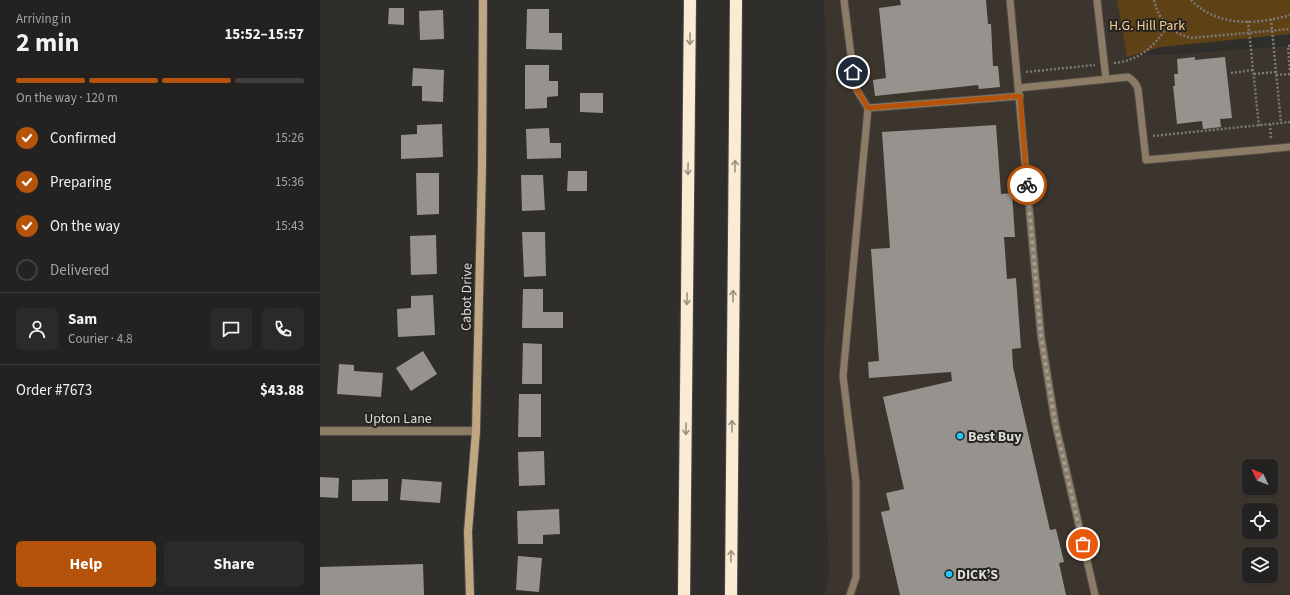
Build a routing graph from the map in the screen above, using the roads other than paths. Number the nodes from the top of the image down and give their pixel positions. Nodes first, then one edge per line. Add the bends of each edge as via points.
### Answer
1 (483, 0) edge
2 (690, 0) edge
3 (736, 0) edge
4 (844, 0) edge
5 (1010, 0) edge
6 (1097, 0) edge
7 (1106, 80) junction
8 (1019, 88) junction
9 (1020, 96) junction
10 (868, 108) junction
11 (1290, 147) edge
12 (320, 431) edge
13 (476, 431) junction
14 (470, 595) edge
15 (684, 595) edge
16 (731, 595) edge
17 (850, 595) edge
18 (1095, 595) edge

1 - 13 street, Cabot Drive
2 -> 15 highway
16 -> 3 highway
4 - 10 lane via 855,86
5 - 8 lane
6 - 7 lane
7 - 8 lane
7 - 11 lane via 1128,77 1136,84 1146,160
8 - 9 lane
9 - 10 lane
9 - 18 lane via 1041,336 1055,422
10 - 17 lane via 843,376 856,482 856,577
12 - 13 street, Upton Lane
13 - 14 street, Cabot Drive via 468,532

